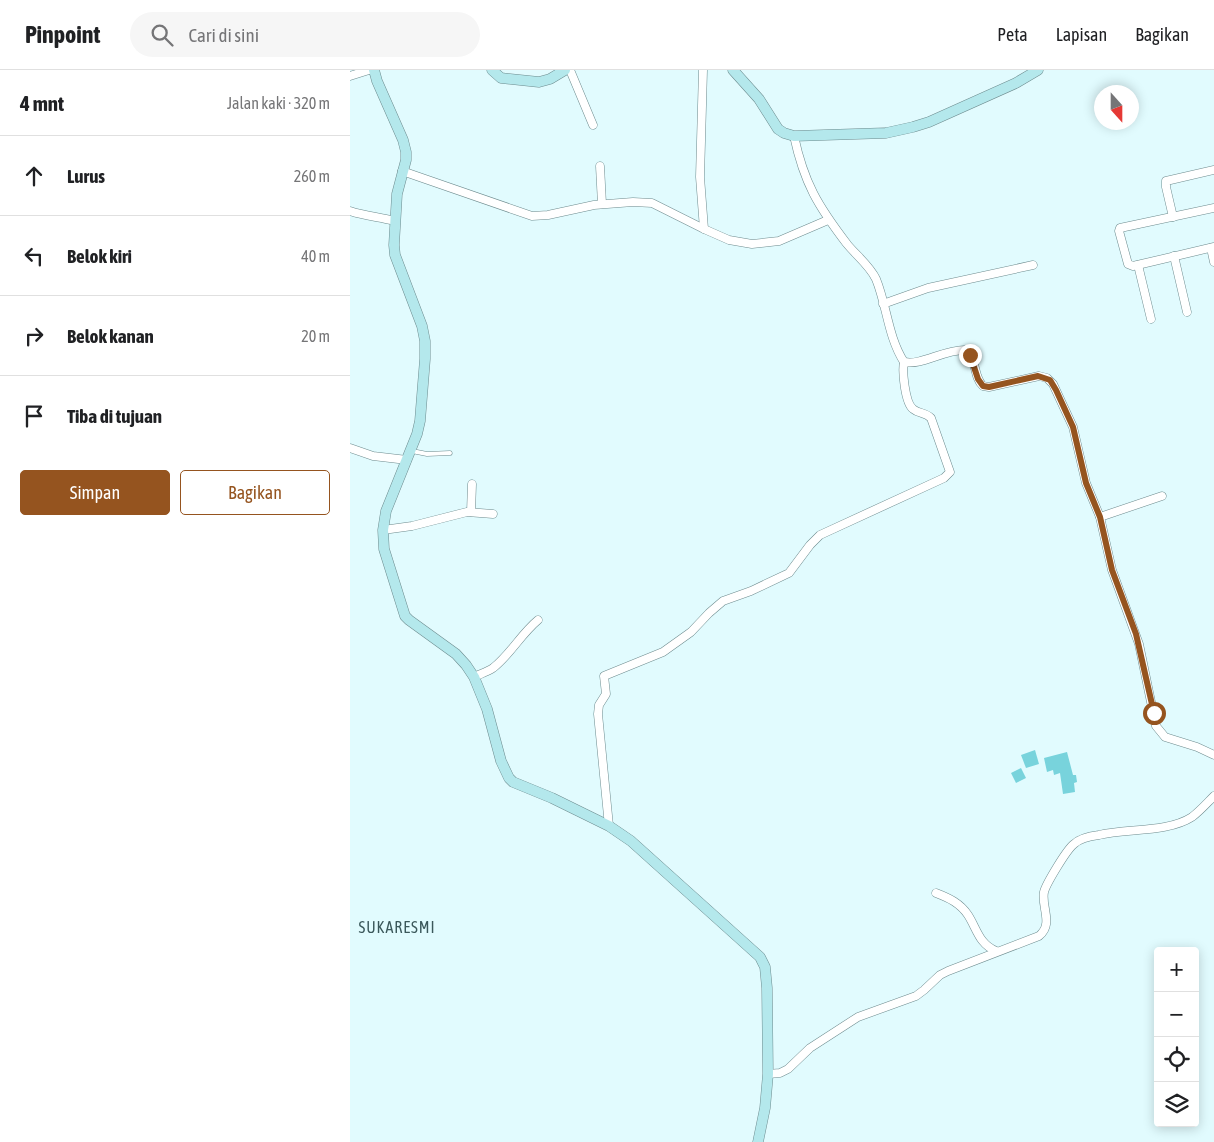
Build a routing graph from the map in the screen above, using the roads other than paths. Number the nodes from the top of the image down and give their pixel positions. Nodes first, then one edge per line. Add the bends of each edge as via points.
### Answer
1 (369, 70) edge
2 (374, 70) edge
3 (492, 70) edge
4 (565, 70) edge
5 (570, 70) edge
6 (703, 70) edge
7 (733, 70) edge
8 (1038, 70) edge
9 (350, 76) edge
10 (593, 125) dead end
11 (794, 136) junction
12 (600, 166) dead end
13 (1214, 170) edge
14 (402, 171) junction
15 (602, 204) junction
16 (1214, 208) edge
17 (350, 211) edge
18 (1173, 217) junction
19 (828, 220) junction
20 (395, 221) junction
21 (704, 229) junction
22 (1212, 248) edge
23 (1174, 256) junction
24 (1214, 262) edge
25 (1033, 265) dead end
26 (1138, 265) junction
27 (883, 304) junction
28 (1187, 312) dead end
29 (1151, 319) dead end
30 (904, 362) junction
31 (350, 448) edge
32 (450, 453) dead end
33 (409, 455) junction
34 (472, 484) dead end
35 (1162, 496) dead end
36 (471, 512) junction
37 (493, 514) dead end
38 (1100, 517) junction
39 (383, 530) junction
40 (538, 620) dead end
41 (474, 677) junction
42 (1214, 755) edge
43 (1214, 796) edge
44 (609, 826) junction
45 (936, 894) dead end
46 (996, 952) junction
47 (768, 1074) junction
48 (758, 1142) edge

1 - 9 street
2 - 14 street via 403,140 406,160
3 - 4 street via 501,78 539,82 550,80
5 - 10 street
6 - 21 street via 700,177
7 - 11 street via 759,99 778,129
8 - 11 street via 1016,83 913,127 886,132
11 - 19 street via 810,189
12 - 15 street
13 - 18 street via 1166,182
14 - 15 street via 532,216
14 - 20 street
15 - 21 street via 652,203
16 - 18 street
17 - 20 street
18 - 26 street via 1119,229 1128,264
19 - 21 street via 788,238 767,243 741,243
19 - 27 street via 872,273
20 - 33 street via 395,255 425,341 422,407
22 - 23 street
22 - 24 street
23 - 26 street
23 - 28 street
25 - 27 street via 928,288
26 - 29 street
27 - 30 street via 894,342
30 - 38 street via 966,350 983,386 1038,376 1050,380 1073,427 1086,483
30 - 44 street via 910,404 914,410 931,418 950,472 944,478 820,535 785,576 723,601 691,632 663,652 604,676 606,694 598,707 598,714
31 - 33 street via 373,456
32 - 33 lane
33 - 39 street via 386,511
34 - 36 street
35 - 38 street
36 - 37 street
36 - 39 street
38 - 42 street via 1112,570 1139,644 1159,730 1164,737
39 - 41 street via 384,549 405,616 456,654
40 - 41 street via 492,669
41 - 44 street via 509,778
43 - 46 street via 1192,817 1178,824 1108,832 1077,841 1046,887 1045,930 1039,936
44 - 47 street via 639,847 760,957 766,967
45 - 46 street via 957,903 984,944
46 - 47 street via 940,974 924,990 908,999 858,1017 810,1048 788,1069
47 - 48 street

